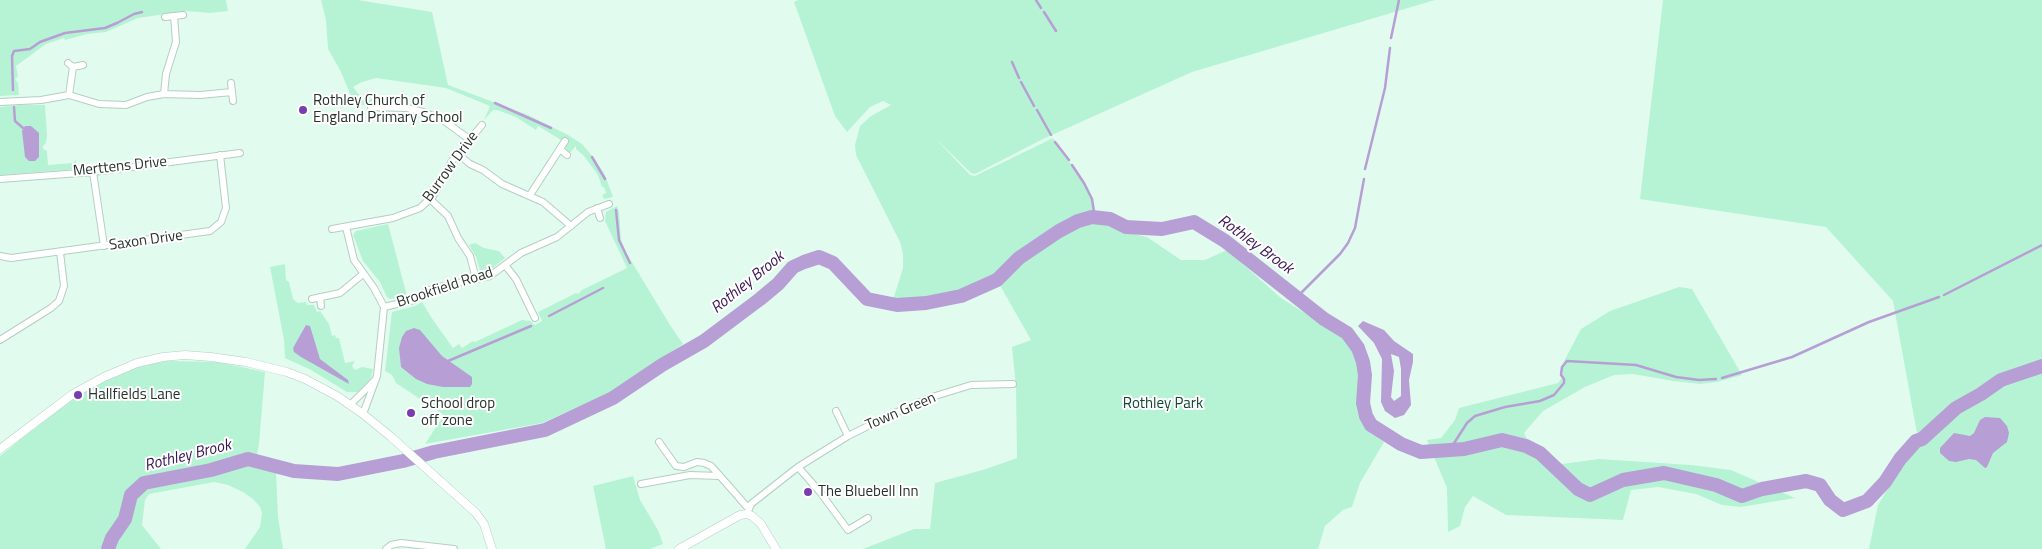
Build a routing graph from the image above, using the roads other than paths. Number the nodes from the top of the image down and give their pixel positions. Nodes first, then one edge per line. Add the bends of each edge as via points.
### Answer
1 (174, 16) junction
2 (183, 16) dead end
3 (165, 17) dead end
4 (83, 65) dead end
5 (231, 83) dead end
6 (232, 92) junction
7 (164, 94) junction
8 (69, 95) junction
9 (233, 101) dead end
10 (0, 102) edge
11 (371, 107) dead end
12 (383, 108) junction
13 (382, 118) dead end
14 (482, 126) dead end
15 (469, 139) junction
16 (565, 141) dead end
17 (240, 153) dead end
18 (458, 154) junction
19 (220, 156) junction
20 (93, 172) junction
21 (0, 179) edge
22 (530, 195) junction
23 (430, 199) junction
24 (609, 204) dead end
25 (597, 208) junction
26 (600, 218) dead end
27 (571, 226) junction
28 (346, 227) junction
29 (332, 229) dead end
30 (104, 246) junction
31 (60, 252) junction
32 (0, 256) edge
33 (505, 265) junction
34 (363, 274) junction
35 (476, 279) junction
36 (320, 297) junction
37 (312, 299) dead end
38 (321, 306) dead end
39 (384, 307) junction
40 (525, 316) dead end
41 (0, 340) edge
42 (377, 378) junction
43 (1013, 384) dead end
44 (350, 404) junction
45 (836, 410) dead end
46 (363, 414) junction
47 (848, 436) junction
48 (659, 446) dead end
49 (0, 449) edge
50 (798, 467) junction
51 (720, 476) junction
52 (641, 484) dead end
53 (747, 511) junction
54 (868, 518) dead end
55 (386, 549) edge
56 (454, 549) edge
57 (492, 549) edge
58 (678, 549) edge
59 (776, 549) edge

1 - 2 street
1 - 3 street
1 - 7 street via 176,42 166,74
4 - 8 street via 70,65
5 - 6 street
6 - 7 street
6 - 9 street
7 - 8 street via 126,105 102,104
8 - 10 street
11 - 12 street
12 - 13 street
12 - 15 street via 424,112 443,120
14 - 15 street, Burrow Drive
15 - 18 street, Burrow Drive
16 - 22 street via 564,153
17 - 19 street, Merttens Drive
18 - 22 street via 502,184
18 - 23 street, Burrow Drive
19 - 20 street, Merttens Drive
19 - 30 street, Saxon Drive via 226,208 215,228 204,233
20 - 21 street, Merttens Drive
20 - 30 street
22 - 27 street via 554,209
23 - 28 street, Burrow Drive via 409,214
23 - 35 street via 448,216 470,256
24 - 25 street, Brookfield Road
25 - 26 street
25 - 27 street, Brookfield Road
27 - 33 street, Brookfield Road
28 - 29 street, Burrow Drive
28 - 34 street via 352,255
30 - 31 street, Saxon Drive
31 - 32 street, Saxon Drive via 11,258
31 - 41 street via 64,286 59,301
33 - 35 street, Brookfield Road via 488,277
33 - 40 street, Brookfield Road via 534,315
34 - 36 street via 342,292
34 - 39 street
35 - 39 street, Brookfield Road via 431,290 414,300
36 - 37 street
36 - 38 street
39 - 42 street
42 - 44 street
42 - 46 street
43 - 47 street, Town Green via 971,385 932,397
44 - 46 street
44 - 49 street via 316,384 281,370 212,357 163,357 137,363 79,390
45 - 47 street
46 - 57 street via 479,516
47 - 50 street, Town Green
48 - 51 street via 676,466 704,463
50 - 53 street, Town Green
50 - 54 street via 848,530
51 - 52 street via 690,475
51 - 53 street
53 - 58 street
53 - 59 street via 762,524
55 - 56 street via 401,543

